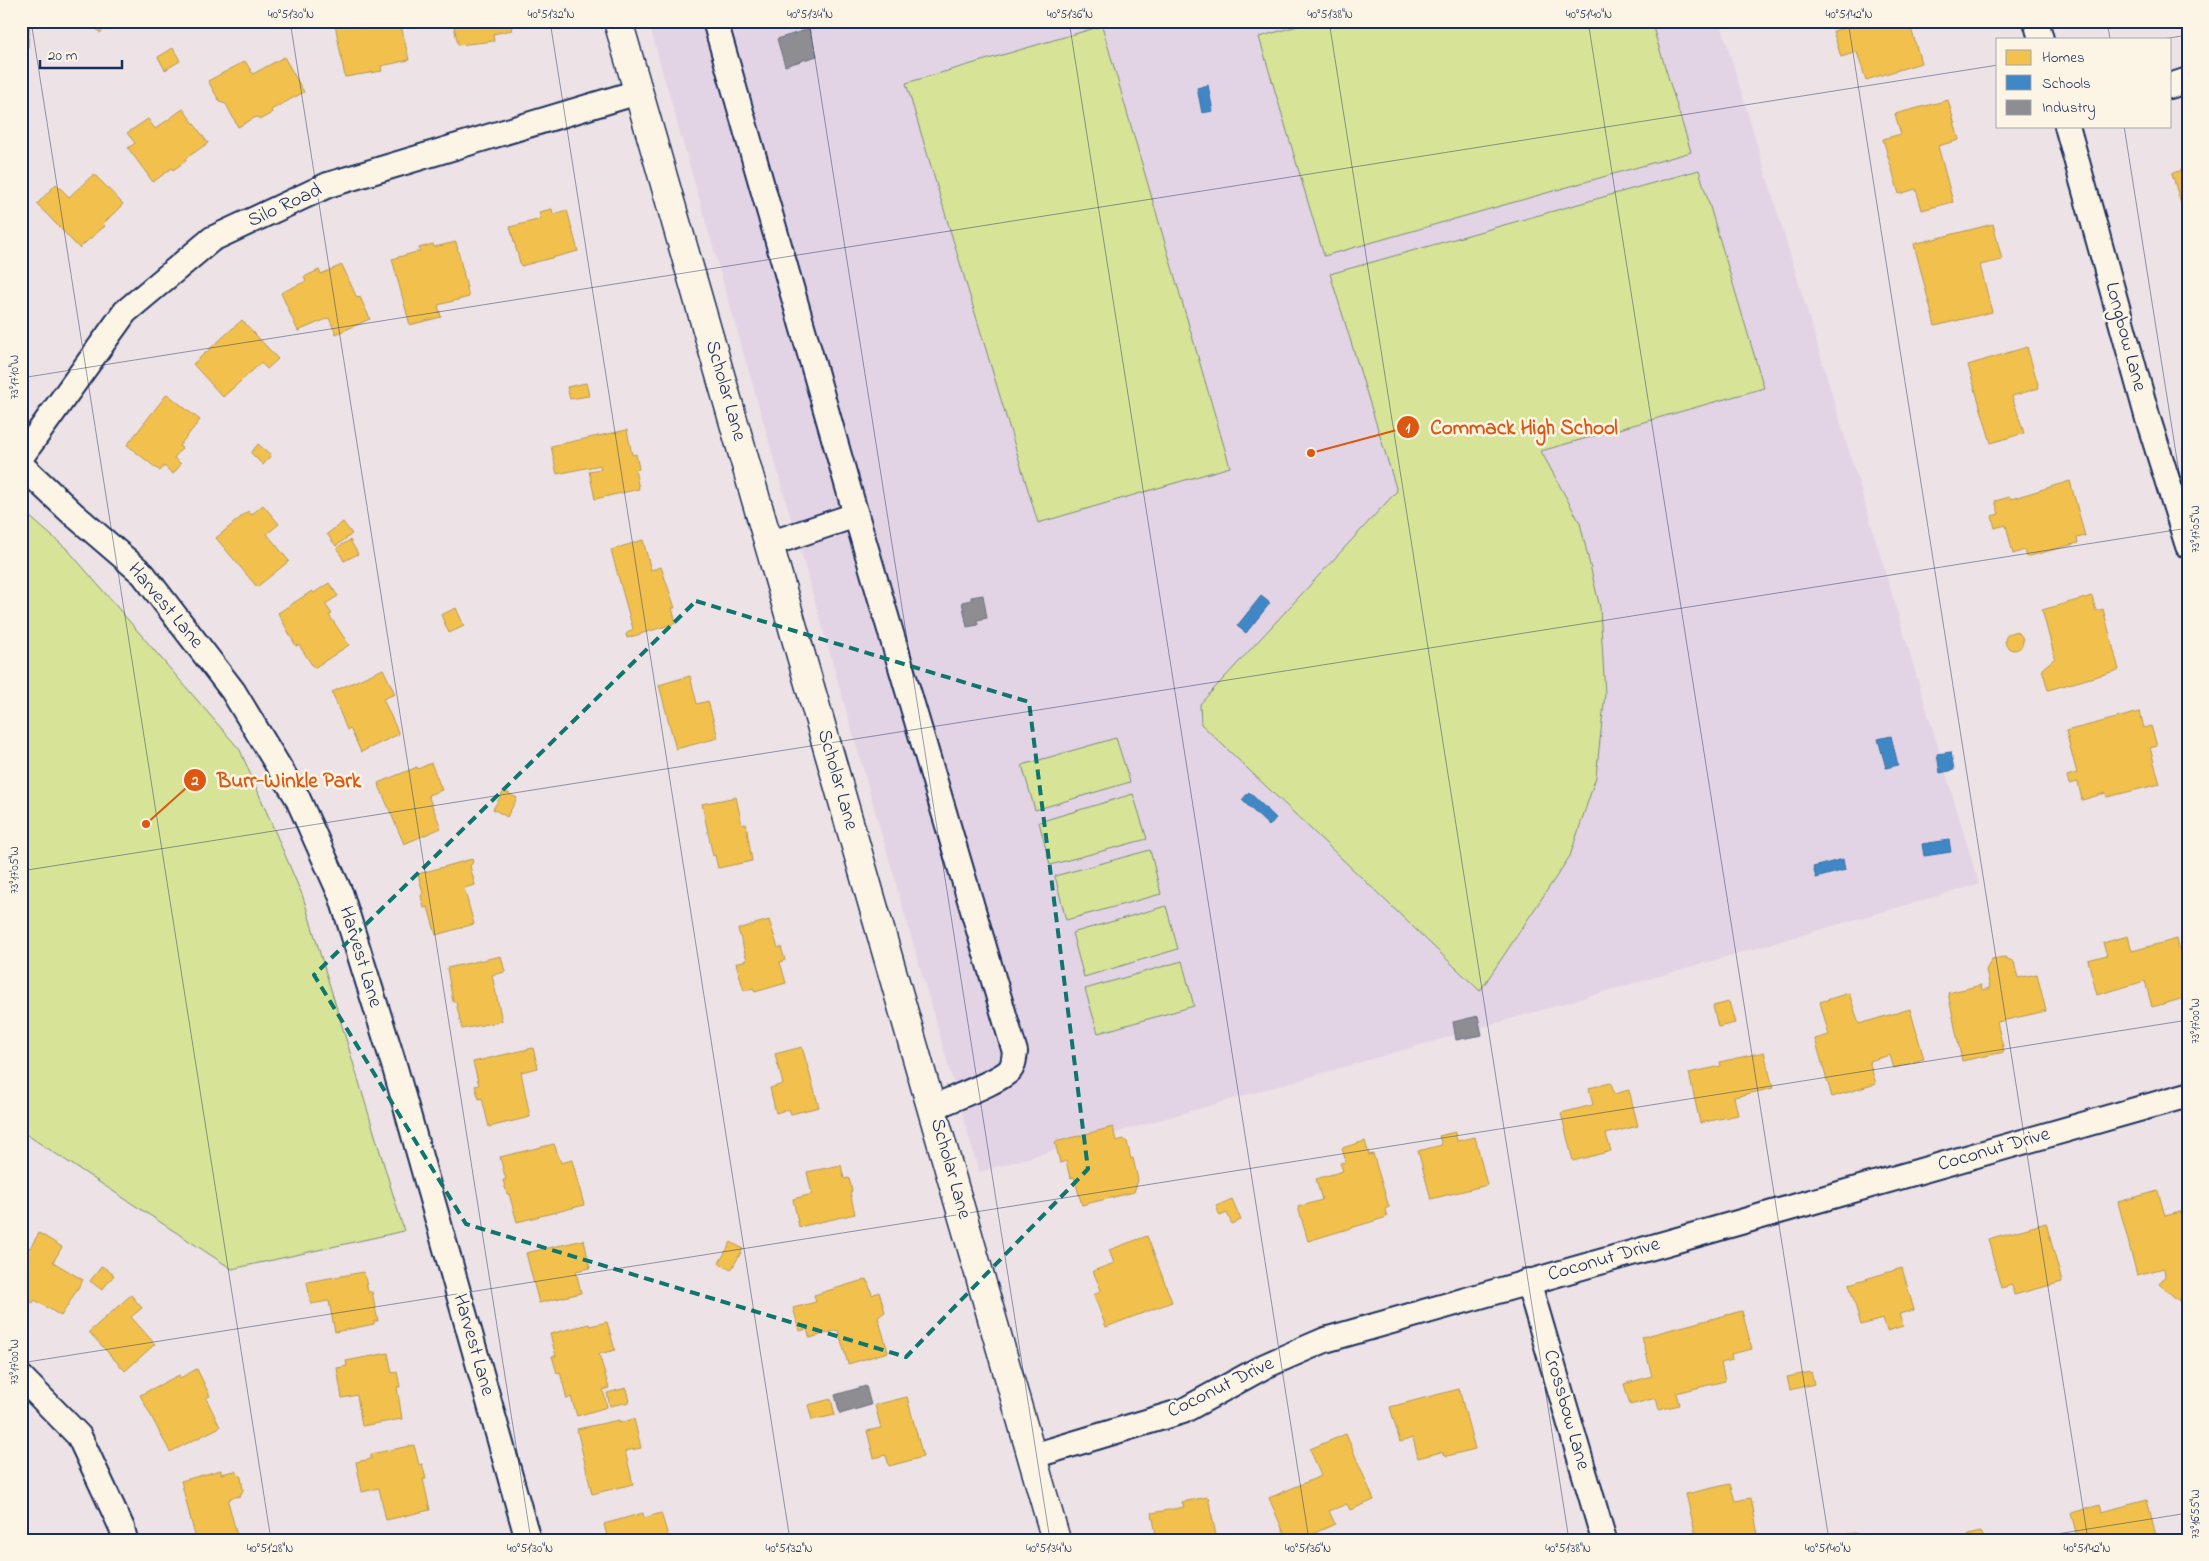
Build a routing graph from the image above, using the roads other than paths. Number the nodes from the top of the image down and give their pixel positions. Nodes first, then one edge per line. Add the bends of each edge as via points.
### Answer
1 (618, 21) edge
2 (715, 21) edge
3 (2036, 21) edge
4 (2041, 38) edge
5 (2188, 80) edge
6 (2172, 85) edge
7 (638, 92) junction
8 (2068, 128) edge
9 (21, 457) edge
10 (21, 465) edge
11 (856, 515) junction
12 (769, 544) junction
13 (2188, 546) edge
14 (2188, 1095) edge
15 (932, 1108) junction
16 (1528, 1281) junction
17 (21, 1377) edge
18 (1033, 1456) junction
19 (125, 1540) edge
20 (528, 1540) edge
21 (1056, 1540) edge
22 (1604, 1540) edge

1 - 7 street, Scholar Lane
2 - 11 street
3 - 4 street
5 - 6 street
7 - 9 street, Silo Road via 328,185 212,239 125,312
7 - 12 street, Scholar Lane
8 - 13 street, Longbow Lane via 2148,419
10 - 20 street, Harvest Lane via 143,574 234,691 297,797 341,895 398,1077
11 - 12 street
11 - 15 street via 1015,1052 1010,1070
12 - 15 street, Scholar Lane
14 - 16 street, Coconut Drive
15 - 18 street, Scholar Lane
16 - 18 street, Coconut Drive via 1326,1340 1266,1366 1184,1411
16 - 22 street, Crossbow Lane
17 - 19 street via 79,1436
18 - 21 street, Scholar Lane

